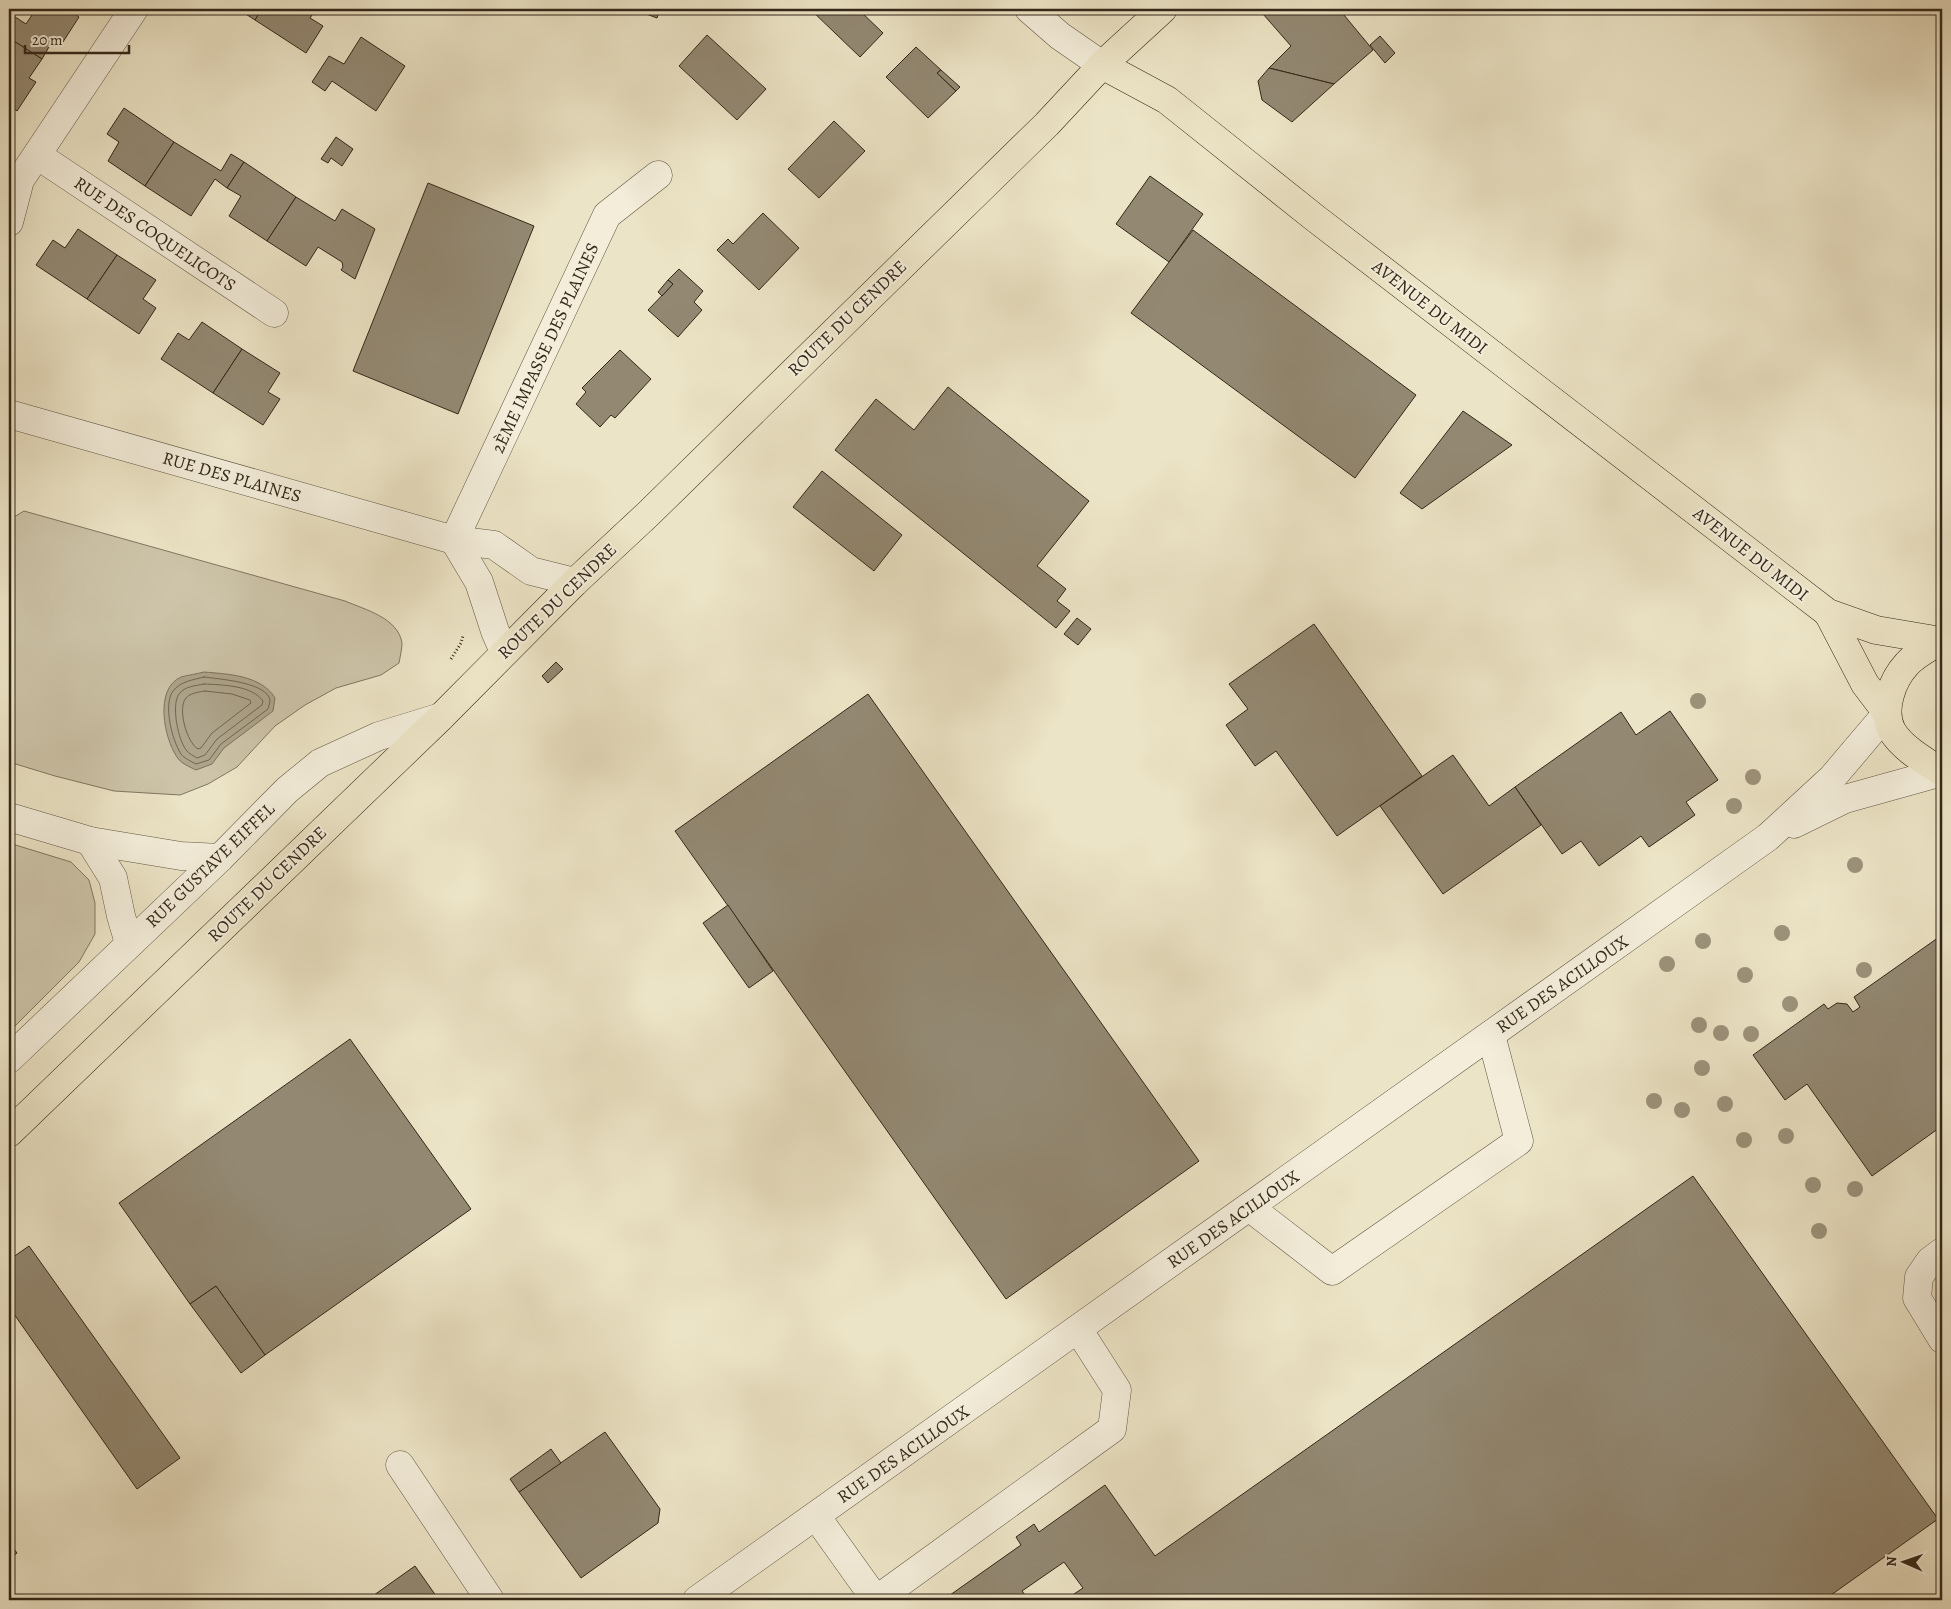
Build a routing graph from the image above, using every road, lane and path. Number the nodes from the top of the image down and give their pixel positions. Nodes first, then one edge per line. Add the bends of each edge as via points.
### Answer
1 (134, 9) edge
2 (1028, 9) edge
3 (1162, 9) edge
4 (1102, 65) junction
5 (37, 155) junction
6 (658, 175) dead end
7 (15, 176) edge
8 (9, 222) edge
9 (274, 313) dead end
10 (9, 414) edge
11 (454, 540) junction
12 (575, 582) junction
13 (1828, 614) junction
14 (464, 628) dead end
15 (1942, 641) edge
16 (504, 652) junction
17 (448, 664) dead end
18 (1887, 713) junction
19 (441, 717) junction
20 (1942, 772) edge
21 (9, 817) edge
22 (1768, 837) junction
23 (90, 841) junction
24 (220, 858) junction
25 (129, 943) junction
26 (1491, 1035) junction
27 (9, 1058) edge
28 (9, 1133) edge
29 (1249, 1207) junction
30 (1942, 1252) edge
31 (1078, 1329) junction
32 (1942, 1339) edge
33 (400, 1465) dead end
34 (816, 1516) junction
35 (490, 1600) edge
36 (696, 1600) edge
37 (876, 1600) edge

1 - 5 street
2 - 4 street, AVENUE DU MIDI
3 - 4 main road, ROUTE DU CENDRE
4 - 12 main road, ROUTE DU CENDRE via 1040,130
4 - 13 main road, AVENUE DU MIDI via 1167,100
5 - 7 street
5 - 9 street, RUE DES COQUELICOTS
6 - 11 street, 2ÈME IMPASSE DES PLAINES via 607,216
7 - 8 street
10 - 11 street, RUE DES PLAINES
11 - 12 street, RUE DES PLAINES via 494,545 532,571
11 - 16 street via 479,582
12 - 16 main road, ROUTE DU CENDRE
13 - 15 main road, AVENUE DU MIDI via 1876,630
13 - 18 main road, AVENUE DU MIDI via 1865,684
14 - 17 path via 461,643
15 - 18 main road via 1908,664 1892,688
16 - 19 main road, ROUTE DU CENDRE
18 - 20 main road, AVENUE DU MIDI via 1892,730 1904,746
18 - 22 street, RUE DES ACILLOUX via 1832,778
19 - 24 street, RUE GUSTAVE EIFFEL via 379,736 320,763 287,790
19 - 28 main road, ROUTE DU CENDRE
20 - 22 street, RUE DES ACILLOUX via 1845,799
21 - 23 street
22 - 26 street, RUE DES ACILLOUX
23 - 24 street via 180,856
23 - 25 street via 113,878
24 - 25 street, RUE GUSTAVE EIFFEL
25 - 27 street, RUE GUSTAVE EIFFEL
26 - 29 street, RUE DES ACILLOUX
26 - 29 street via 1519,1140 1332,1271
29 - 31 street, RUE DES ACILLOUX
30 - 32 street via 1930,1261 1919,1278 1918,1298
31 - 34 street, RUE DES ACILLOUX
31 - 37 street via 1117,1390 1112,1429
33 - 35 street
34 - 36 street, RUE DES ACILLOUX
34 - 37 street

